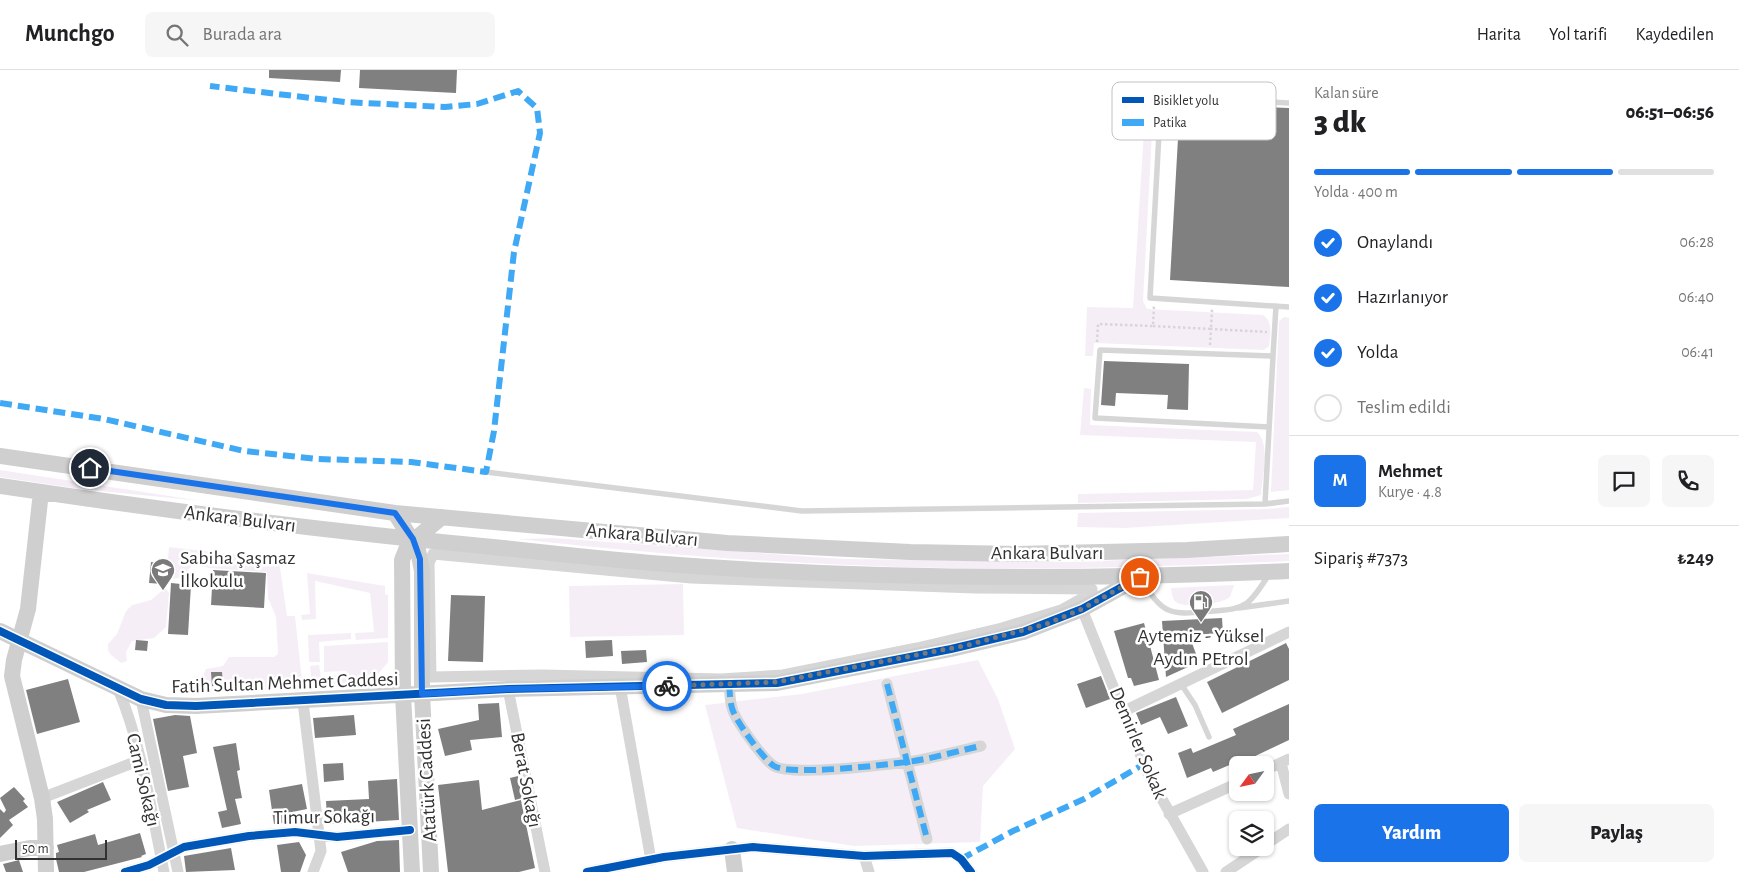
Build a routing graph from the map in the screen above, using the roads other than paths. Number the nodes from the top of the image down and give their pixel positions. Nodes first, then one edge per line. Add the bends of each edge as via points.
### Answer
1 (1276, 102) edge
2 (1289, 103) edge
3 (1159, 140) edge
4 (1276, 306) junction
5 (1289, 307) edge
6 (1273, 356) junction
7 (1269, 427) junction
8 (0, 456) edge
9 (486, 472) dead end
10 (0, 486) edge
11 (41, 492) junction
12 (1289, 501) edge
13 (1265, 504) junction
14 (395, 513) junction
15 (442, 517) junction
16 (413, 539) junction
17 (1289, 544) edge
18 (1289, 570) edge
19 (1272, 571) junction
20 (1140, 577) junction
21 (1289, 601) edge
22 (1082, 609) junction
23 (1231, 609) junction
24 (0, 632) edge
25 (1289, 632) edge
26 (21, 641) junction
27 (543, 675) joint
28 (887, 684) dead end
29 (1181, 684) junction
30 (729, 685) junction
31 (620, 686) junction
32 (118, 689) junction
33 (508, 689) junction
34 (403, 694) junction
35 (422, 694) junction
36 (141, 700) junction
37 (303, 702) junction
38 (1122, 712) junction
39 (1209, 737) dead end
40 (981, 746) dead end
41 (140, 760) junction
42 (1285, 761) edge
43 (908, 762) junction
44 (1229, 787) edge
45 (1289, 794) edge
46 (42, 798) junction
47 (1169, 814) junction
48 (1289, 828) edge
49 (410, 830) junction
50 (319, 836) junction
51 (927, 839) dead end
52 (1274, 839) edge
53 (46, 848) junction
54 (732, 849) junction
55 (174, 851) junction
56 (0, 854) edge
57 (864, 856) junction
58 (1250, 856) edge
59 (161, 858) junction
60 (650, 860) junction
61 (46, 872) edge
62 (125, 872) edge
63 (164, 872) edge
64 (178, 872) edge
65 (313, 872) edge
66 (412, 872) edge
67 (432, 872) edge
68 (545, 872) edge
69 (587, 872) edge
70 (735, 872) edge
71 (869, 872) edge
72 (971, 872) edge
73 (1203, 872) edge
74 (1226, 872) edge

1 - 2 lane
3 - 4 lane via 1150,298
4 - 5 lane
4 - 6 lane
6 - 7 lane
6 - 7 lane via 1100,350 1095,418
7 - 13 lane
8 - 14 main road, Ankara Bulvarı
9 - 13 lane via 802,511
10 - 11 main road, Ankara Bulvarı
11 - 16 main road, Ankara Bulvarı
11 - 26 main road via 28,609
12 - 13 lane
14 - 15 main road, Ankara Bulvarı
14 - 16 main road, Atatürk Caddesi
15 - 16 main road, Atatürk Caddesi
15 - 17 main road, Ankara Bulvarı via 727,543 910,552 1085,553
16 - 20 main road, Ankara Bulvarı via 664,564 804,572
16 - 34 main road, Atatürk Caddesi via 402,560
16 - 35 main road, Atatürk Caddesi via 422,571
18 - 19 main road, Ankara Bulvarı
19 - 20 main road, Ankara Bulvarı
19 - 23 lane via 1247,602
20 - 22 main road, Fatih Sultan Mehmet Caddesi
20 - 23 lane via 1153,599 1171,612
21 - 23 lane
22 - 30 main road, Fatih Sultan Mehmet Caddesi via 1023,632 951,649 777,682
22 - 38 street, Demirler Sokak
24 - 26 main road, Fatih Sultan Mehmet Caddesi
25 - 29 street
26 - 32 main road, Fatih Sultan Mehmet Caddesi
26 - 46 main road via 12,676
27 - 27 street via 431,677 429,563 433,554 700,579 1092,589 1092,593 1068,607 1002,628 783,675 721,679
28 - 43 street
29 - 38 street
29 - 39 lane via 1195,705
30 - 31 main road, Fatih Sultan Mehmet Caddesi
30 - 43 street via 732,709 737,719 775,766 791,770
31 - 33 main road, Fatih Sultan Mehmet Caddesi
31 - 60 street
32 - 36 main road, Fatih Sultan Mehmet Caddesi
32 - 41 street, Cami Sokağı
33 - 35 main road, Fatih Sultan Mehmet Caddesi
33 - 68 street, Berat Sokağı
34 - 35 main road, Fatih Sultan Mehmet Caddesi
34 - 37 main road, Fatih Sultan Mehmet Caddesi
34 - 49 main road, Atatürk Caddesi
35 - 67 main road, Atatürk Caddesi
36 - 37 main road, Fatih Sultan Mehmet Caddesi via 196,706
36 - 55 street, Cami Sokağı
37 - 50 street
38 - 47 street, Demirler Sokak
40 - 43 street
41 - 46 street
41 - 59 street, Cami Sokağı
42 - 45 street
43 - 51 street
44 - 47 street
46 - 53 main road
47 - 73 street, Demirler Sokak
48 - 52 street
49 - 50 street, Timur Sokağı
49 - 66 main road, Atatürk Caddesi
50 - 55 street, Timur Sokağı via 296,832 249,836
50 - 65 street via 321,850
53 - 56 main road
53 - 61 main road
54 - 57 street via 780,847
54 - 60 street
54 - 70 main road
55 - 59 street, Timur Sokağı
55 - 64 street, Cami Sokağı
57 - 71 street
57 - 72 street via 952,854 961,859
58 - 74 street
59 - 62 street, Timur Sokağı
59 - 63 street, Cami Sokağı
60 - 69 street

